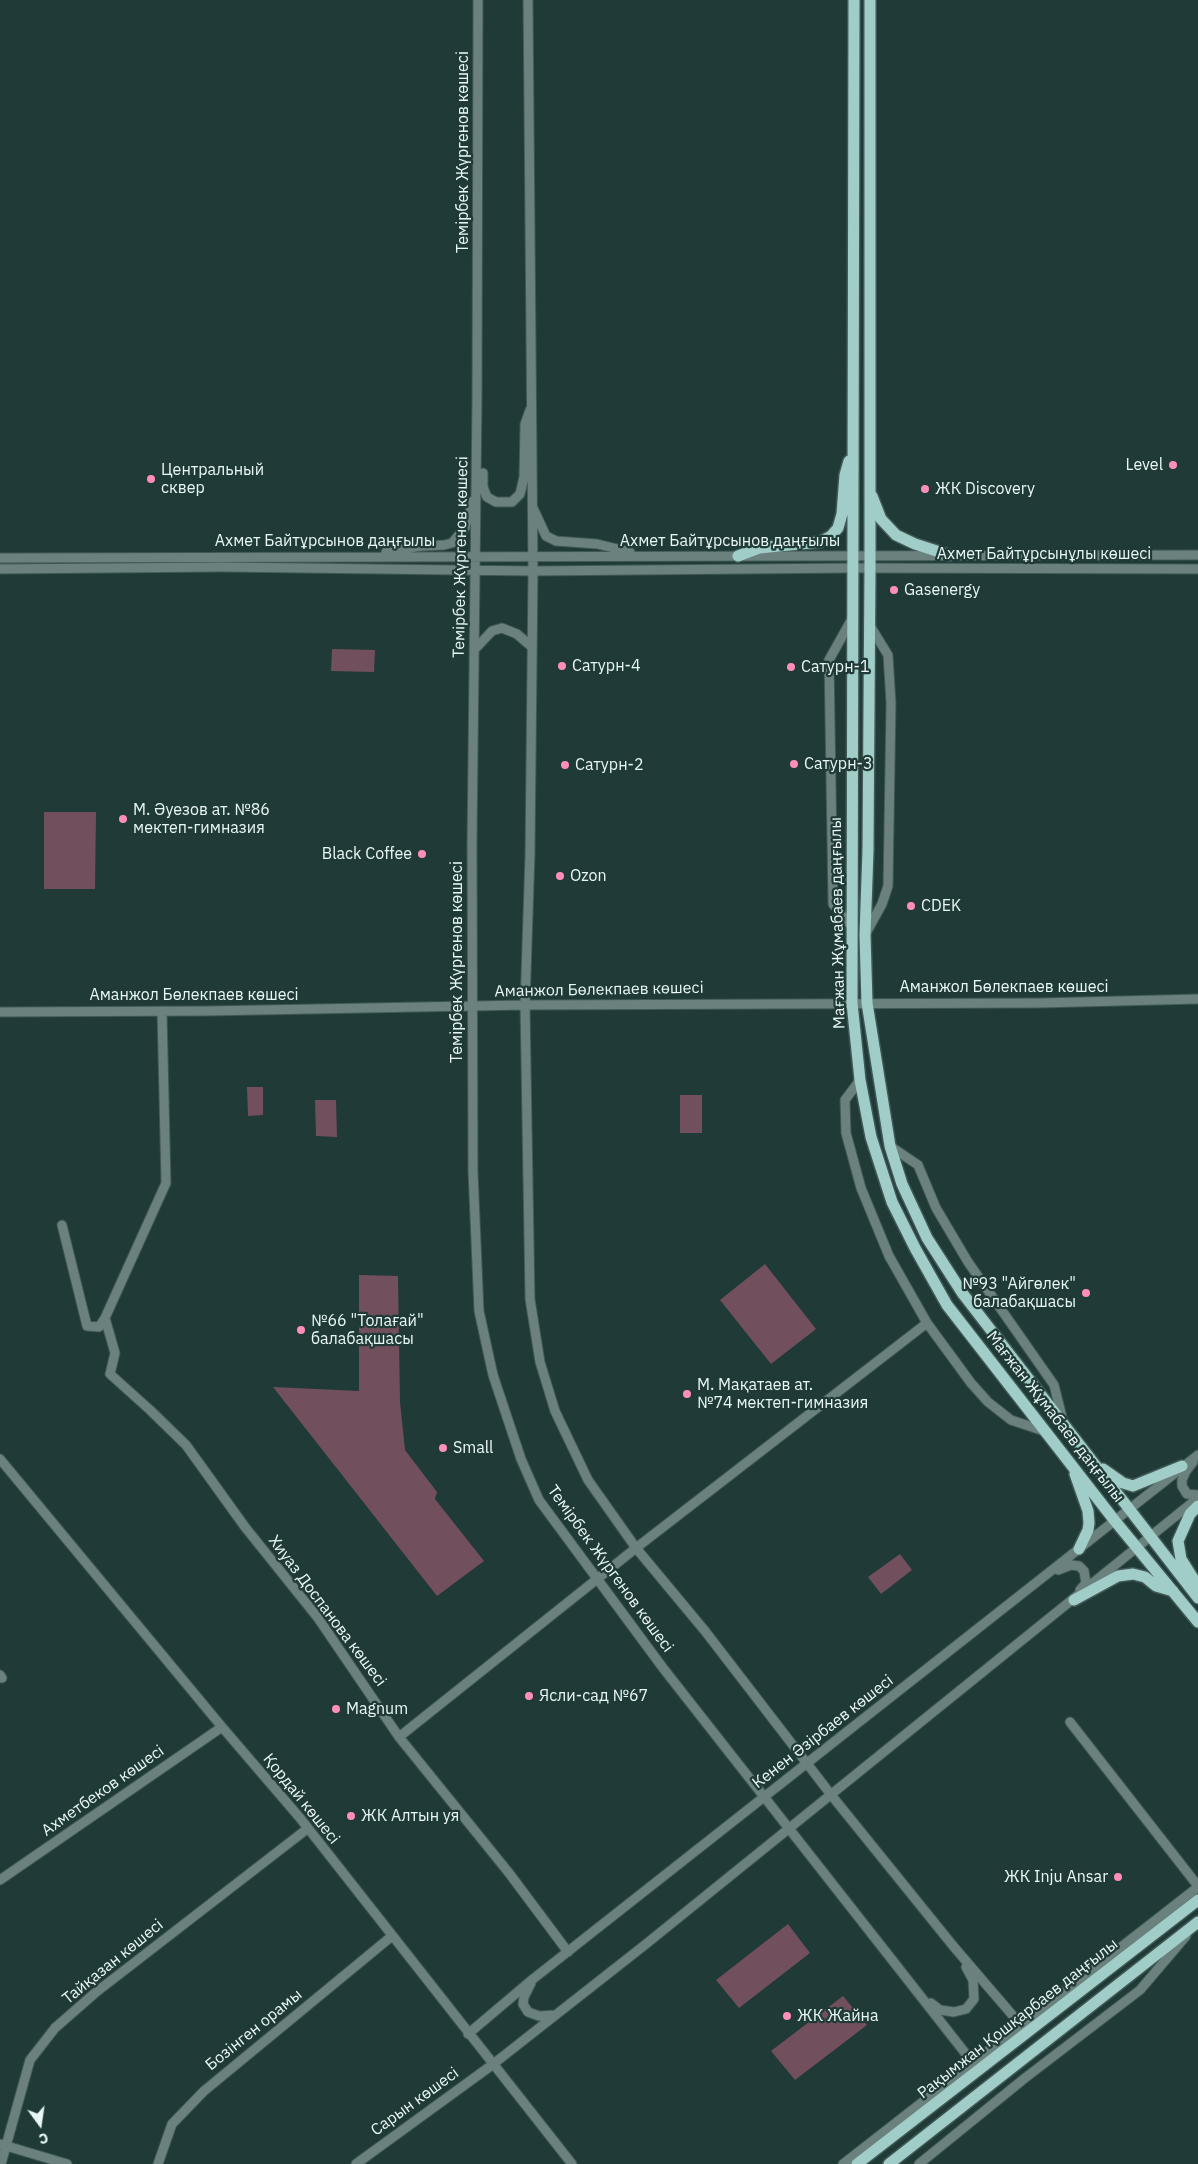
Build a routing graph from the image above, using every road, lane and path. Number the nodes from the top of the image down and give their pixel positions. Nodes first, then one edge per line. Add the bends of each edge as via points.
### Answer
1 (478, 0) edge
2 (528, 0) edge
3 (854, 0) edge
4 (870, 0) edge
5 (477, 399) junction
6 (532, 404) junction
7 (853, 450) junction
8 (870, 491) junction
9 (476, 492) junction
10 (532, 506) junction
11 (890, 554) joint
12 (533, 555) junction
13 (853, 555) junction
14 (870, 555) junction
15 (949, 555) junction
16 (1198, 555) edge
17 (134, 556) junction
18 (362, 556) junction
19 (476, 556) junction
20 (648, 556) junction
21 (738, 556) junction
22 (0, 558) edge
23 (134, 568) junction
24 (853, 568) junction
25 (870, 568) junction
26 (0, 569) edge
27 (889, 569) joint
28 (1198, 569) edge
29 (476, 570) junction
30 (533, 571) junction
31 (853, 617) junction
32 (868, 623) junction
33 (532, 647) junction
34 (475, 650) junction
35 (853, 928) junction
36 (865, 935) junction
37 (1198, 1000) edge
38 (852, 1003) junction
39 (867, 1003) junction
40 (525, 1005) junction
41 (473, 1006) junction
42 (162, 1011) junction
43 (0, 1012) edge
44 (860, 1080) junction
45 (890, 1146) junction
46 (62, 1225) dead end
47 (105, 1318) junction
48 (928, 1323) junction
49 (1065, 1426) junction
50 (1048, 1433) junction
51 (1076, 1440) junction
52 (1198, 1455) edge
53 (0, 1459) edge
54 (1072, 1465) junction
55 (1182, 1466) junction
56 (1198, 1497) edge
57 (1198, 1506) edge
58 (1130, 1510) junction
59 (1115, 1521) junction
60 (1150, 1538) junction
61 (636, 1548) junction
62 (1137, 1548) junction
63 (1079, 1549) junction
64 (597, 1579) junction
65 (1036, 1582) junction
66 (1198, 1586) edge
67 (1173, 1591) junction
68 (1198, 1598) edge
69 (1071, 1600) junction
70 (1198, 1622) edge
71 (1070, 1722) dead end
72 (222, 1727) junction
73 (399, 1737) junction
74 (807, 1763) junction
75 (832, 1796) junction
76 (765, 1797) junction
77 (307, 1828) junction
78 (790, 1829) junction
79 (0, 1880) edge
80 (1198, 1887) edge
81 (1198, 1900) edge
82 (1198, 1922) edge
83 (392, 1936) junction
84 (954, 1947) junction
85 (568, 1952) junction
86 (534, 1979) junction
87 (921, 1996) junction
88 (556, 2015) junction
89 (1020, 2024) junction
90 (468, 2034) junction
91 (972, 2063) junction
92 (492, 2064) junction
93 (3, 2144) edge
94 (0, 2164) edge
95 (67, 2164) edge
96 (158, 2164) edge
97 (356, 2164) edge
98 (572, 2164) edge
99 (842, 2164) edge
100 (857, 2164) edge
101 (888, 2164) edge
102 (919, 2164) edge

1 - 5 street, Темірбек Жүргенов көшесі
2 - 6 street, Темірбек Жүргенов көшесі
3 - 7 main road, Мағжан Жұмабаев даңғылы
4 - 8 main road, Мағжан Жұмабаев даңғылы
5 - 6 street via 482,411 483,487 487,497 496,502 512,502 520,494 524,477 525,424
5 - 9 street, Темірбек Жүргенов көшесі
6 - 10 street, Темірбек Жүргенов көшесі
7 - 13 main road, Мағжан Жұмабаев даңғылы
7 - 21 main road via 845,475 842,514 838,528 831,536 820,542 759,548
8 - 14 main road, Мағжан Жұмабаев даңғылы
8 - 15 main road via 881,518 896,535
9 - 18 street via 465,528 452,543
9 - 19 street, Темірбек Жүргенов көшесі
10 - 12 street, Темірбек Жүргенов көшесі
10 - 20 street via 546,536 556,541 597,544
11 - 14 street, Ахмет Байтұрсынов даңғылы
11 - 15 street, Ахмет Байтұрсынұлы көшесі
12 - 19 street, Ахмет Байтұрсынов даңғылы
12 - 20 street, Ахмет Байтұрсынов даңғылы
12 - 30 street, Темірбек Жүргенов көшесі
13 - 14 street, Ахмет Байтұрсынов даңғылы
13 - 21 street, Ахмет Байтұрсынов даңғылы
13 - 24 main road, Мағжан Жұмабаев даңғылы
14 - 25 main road, Мағжан Жұмабаев даңғылы
15 - 16 street, Ахмет Байтұрсынұлы көшесі
17 - 18 street, Ахмет Байтұрсынов даңғылы
17 - 22 street, Ахмет Байтұрсынов даңғылы
17 - 23 street
18 - 19 street, Ахмет Байтұрсынов даңғылы
19 - 29 street, Темірбек Жүргенов көшесі
20 - 21 street, Ахмет Байтұрсынов даңғылы
23 - 26 street, Ахмет Байтұрсынов даңғылы
23 - 29 street, Ахмет Байтұрсынов даңғылы
24 - 25 street, Ахмет Байтұрсынов даңғылы
24 - 30 street, Ахмет Байтұрсынов даңғылы
24 - 31 main road, Мағжан Жұмабаев даңғылы
25 - 27 street, Ахмет Байтұрсынов даңғылы
25 - 32 main road, Мағжан Жұмабаев даңғылы
27 - 28 street, Ахмет Байтұрсынұлы көшесі
29 - 30 street, Ахмет Байтұрсынов даңғылы
29 - 34 street, Темірбек Жүргенов көшесі
30 - 33 street, Темірбек Жүргенов көшесі
31 - 35 main road, Мағжан Жұмабаев даңғылы
31 - 35 street via 829,660 833,904
32 - 36 main road, Мағжан Жұмабаев даңғылы
32 - 36 street via 888,655 890,703 888,886
33 - 34 street via 517,634 502,628 492,631
33 - 40 street, Темірбек Жүргенов көшесі
34 - 41 street, Темірбек Жүргенов көшесі
35 - 38 main road, Мағжан Жұмабаев даңғылы
36 - 39 main road, Мағжан Жұмабаев даңғылы
37 - 39 street, Аманжол Бөлекпаев көшесі
38 - 39 street, Аманжол Бөлекпаев көшесі
38 - 40 street, Аманжол Бөлекпаев көшесі
38 - 44 main road, Мағжан Жұмабаев даңғылы
39 - 45 main road, Мағжан Жұмабаев даңғылы
40 - 41 street, Аманжол Бөлекпаев көшесі
40 - 61 street, Темірбек Жүргенов көшесі via 530,1300 540,1362 554,1411 588,1480
41 - 42 street, Аманжол Бөлекпаев көшесі
41 - 64 street, Темірбек Жүргенов көшесі via 474,1227 479,1311 492,1375 520,1459 539,1500
42 - 43 street, Аманжол Бөлекпаев көшесі
42 - 47 street via 166,1183
44 - 48 street via 845,1100 846,1133 854,1167 890,1256
44 - 50 main road, Мағжан Жұмабаев даңғылы via 870,1137 892,1202 914,1248 947,1305
45 - 49 main road, Мағжан Жұмабаев даңғылы via 902,1184 927,1238 963,1294
45 - 49 street via 918,1165 936,1208 968,1262 1054,1385
46 - 47 street via 87,1326 99,1327
47 - 73 street, Хиуаз Доспанова көшесі via 115,1354 110,1374 186,1446 323,1626
48 - 50 street via 988,1402 1012,1420
48 - 61 street
49 - 51 main road, Мағжан Жұмабаев даңғылы
50 - 54 main road, Мағжан Жұмабаев даңғылы
51 - 55 main road via 1100,1467 1133,1486
51 - 58 main road, Мағжан Жұмабаев даңғылы
52 - 55 street, Кенен Әзірбаев көшесі
52 - 56 street via 1182,1480 1183,1490
53 - 72 street, Қордай көшесі
54 - 59 main road, Мағжан Жұмабаев даңғылы
54 - 63 main road via 1088,1510 1088,1530
55 - 58 street, Кенен Әзірбаев көшесі
56 - 60 street
57 - 66 main road via 1190,1514 1178,1541 1181,1559
58 - 59 street, Кенен Әзірбаев көшесі
58 - 60 main road, Мағжан Жұмабаев даңғылы
59 - 62 main road, Мағжан Жұмабаев даңғылы
59 - 63 street, Кенен Әзірбаев көшесі
60 - 62 street
60 - 68 main road, Мағжан Жұмабаев даңғылы
61 - 64 street
61 - 74 street, Темірбек Жүргенов көшесі
62 - 67 main road, Мағжан Жұмабаев даңғылы
62 - 69 street
63 - 65 street, Кенен Әзірбаев көшесі
64 - 73 street
64 - 76 street, Темірбек Жүргенов көшесі
65 - 69 street via 1061,1568 1079,1566 1086,1583
65 - 74 street, Кенен Әзірбаев көшесі
67 - 69 main road via 1133,1574 1118,1576
67 - 70 main road, Мағжан Жұмабаев даңғылы
69 - 75 street
71 - 80 street
72 - 77 street, Қордай көшесі
72 - 79 street, Ахметбеков көшесі
73 - 85 street, Хиуаз Доспанова көшесі
74 - 75 street, Темірбек Жүргенов көшесі
74 - 76 street, Кенен Әзірбаев көшесі
75 - 78 street
75 - 84 street, Темірбек Жүргенов көшесі
76 - 78 street, Темірбек Жүргенов көшесі
76 - 85 street, Кенен Әзірбаев көшесі
77 - 83 street, Қордай көшесі
77 - 93 street, Тайқазан көшесі via 95,1993 55,2028 30,2060
78 - 87 street, Темірбек Жүргенов көшесі
78 - 88 street
80 - 89 street
81 - 100 main road, Рақымжан Қошқарбаев даңғылы
82 - 101 main road
82 - 102 street via 1140,1990 1024,2078
83 - 90 street, Қордай көшесі
83 - 96 street, Бозінген орамы via 204,2091 172,2124
84 - 87 street via 974,1980 974,1999 966,2009 954,2012 940,2010
84 - 89 street
85 - 86 street, Кенен Әзірбаев көшесі
86 - 88 street via 523,2004 528,2012 539,2016
86 - 90 street, Кенен Әзірбаев көшесі
87 - 91 street, Темірбек Жүргенов көшесі
88 - 92 street
89 - 91 street
90 - 92 street, Қордай көшесі
91 - 99 street
92 - 97 street, Сарын көшесі
92 - 98 street, Қордай көшесі
93 - 94 street, Тайқазан көшесі
93 - 95 street

